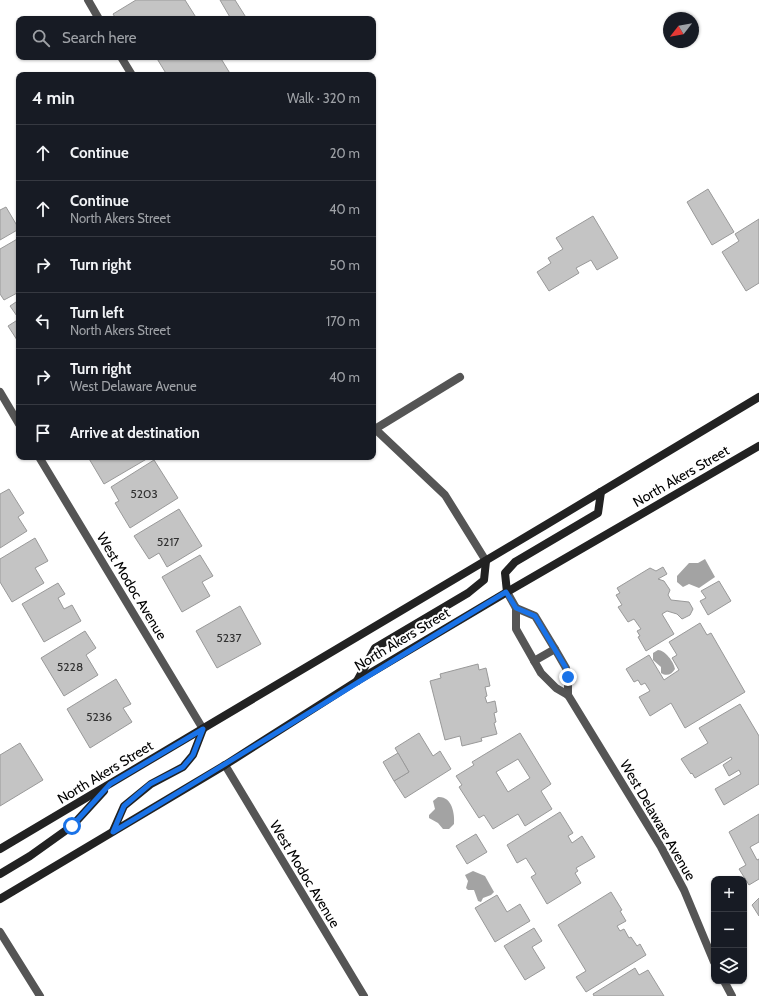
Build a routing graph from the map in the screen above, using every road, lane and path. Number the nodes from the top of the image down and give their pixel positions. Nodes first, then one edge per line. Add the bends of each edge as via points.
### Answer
1 (88, 0) edge
2 (97, 16) edge
3 (123, 60) edge
4 (130, 72) edge
5 (460, 377) dead end
6 (0, 392) edge
7 (759, 397) edge
8 (16, 419) edge
9 (376, 427) edge
10 (376, 430) edge
11 (759, 446) edge
12 (41, 460) edge
13 (601, 492) junction
14 (486, 561) junction
15 (506, 592) junction
16 (516, 608) junction
17 (554, 649) junction
18 (534, 661) junction
19 (357, 681) junction
20 (568, 695) junction
21 (203, 729) junction
22 (225, 765) junction
23 (110, 784) junction
24 (113, 832) junction
25 (0, 849) edge
26 (0, 874) edge
27 (0, 899) edge
28 (0, 932) edge
29 (711, 955) edge
30 (726, 984) edge
31 (40, 996) edge
32 (364, 996) edge
33 (732, 996) edge

1 - 2 street
3 - 4 street
5 - 9 street
6 - 8 street
7 - 13 main road, North Akers Street
10 - 14 street via 445,495
11 - 15 main road, North Akers Street
12 - 21 street, West Modoc Avenue
13 - 14 main road, North Akers Street
13 - 15 main road via 598,513 515,562 505,573
14 - 19 main road via 484,580 468,593 375,648
14 - 21 main road, North Akers Street
15 - 16 street
15 - 19 main road, North Akers Street
16 - 17 street via 535,616
16 - 18 street, West Delaware Avenue via 516,629
17 - 18 street
17 - 20 street via 566,668
18 - 20 street, West Delaware Avenue via 548,682
19 - 22 main road, North Akers Street
20 - 29 street, West Delaware Avenue via 664,853 684,890
21 - 23 main road, North Akers Street
21 - 24 main road via 193,755 183,767 150,784 124,806
22 - 24 main road, North Akers Street
22 - 32 street, West Modoc Avenue
23 - 25 main road, North Akers Street
23 - 26 main road via 72,826
24 - 27 main road, North Akers Street
28 - 31 street
30 - 33 street

